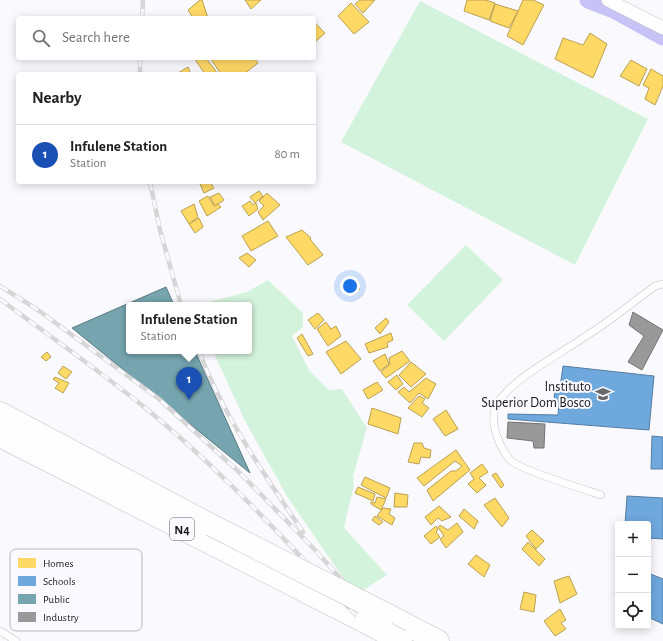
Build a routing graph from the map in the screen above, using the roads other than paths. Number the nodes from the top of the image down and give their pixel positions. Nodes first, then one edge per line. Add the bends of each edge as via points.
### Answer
1 (608, 0) edge
2 (663, 28) edge
3 (663, 284) edge
4 (0, 413) edge
5 (0, 436) edge
6 (601, 495) dead end
7 (0, 631) edge
8 (16, 641) edge
9 (401, 641) edge
10 (438, 641) edge

1 - 2 street
3 - 6 lane via 655,286 587,336 523,377 504,395 495,408 497,438 511,460 535,472
4 - 10 highway, N4, bridge
5 - 9 highway, N4, bridge
7 - 8 lane

